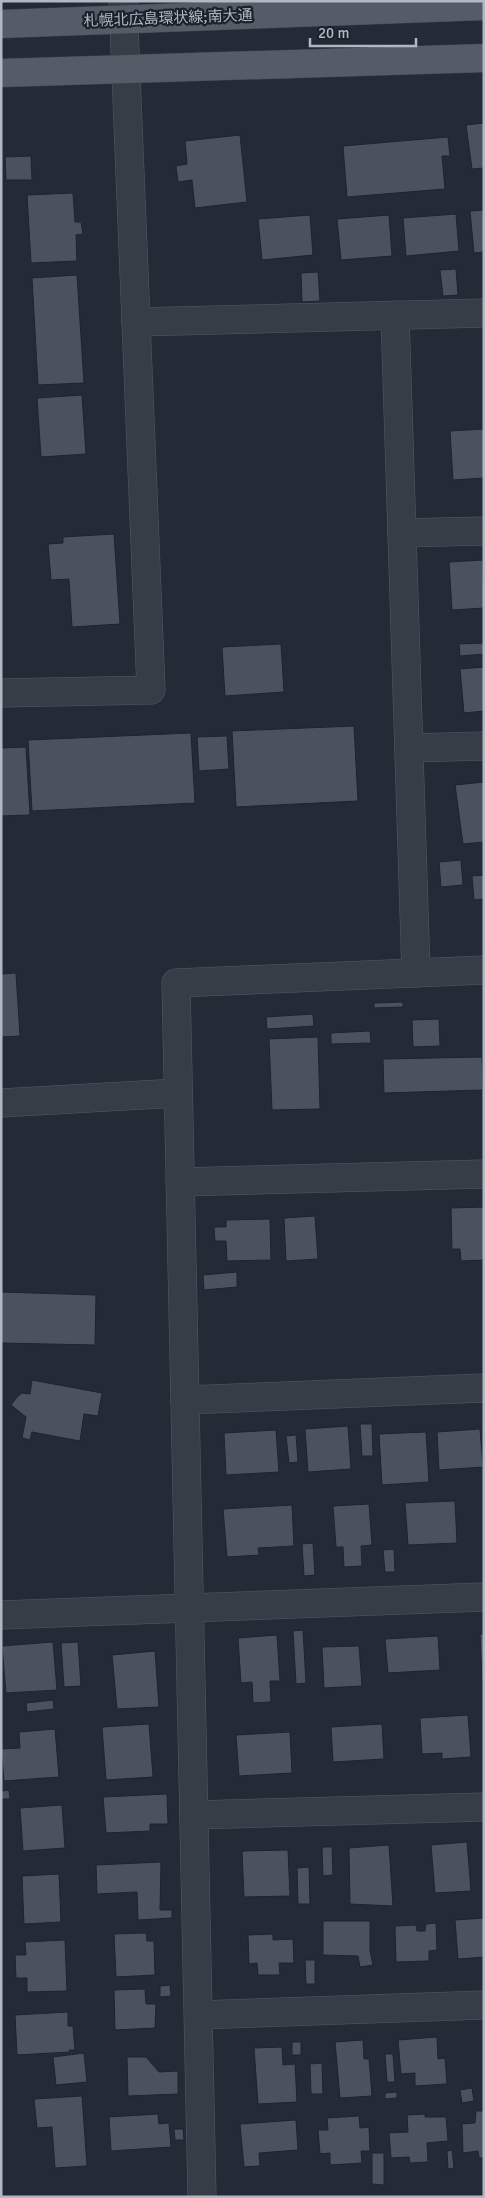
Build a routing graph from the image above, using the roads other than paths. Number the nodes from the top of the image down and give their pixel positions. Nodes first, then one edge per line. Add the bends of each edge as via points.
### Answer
1 (484, 6) edge
2 (123, 10) edge
3 (1, 24) edge
4 (484, 58) edge
5 (126, 69) junction
6 (1, 73) edge
7 (484, 313) edge
8 (395, 315) junction
9 (136, 322) junction
10 (484, 531) edge
11 (402, 533) junction
12 (1, 693) edge
13 (484, 746) edge
14 (409, 748) junction
15 (484, 970) edge
16 (416, 973) junction
17 (178, 1093) junction
18 (1, 1103) edge
19 (484, 1174) edge
20 (180, 1182) junction
21 (484, 1388) edge
22 (185, 1400) junction
23 (484, 1598) edge
24 (190, 1609) junction
25 (1, 1616) edge
26 (484, 1806) edge
27 (194, 1815) junction
28 (484, 2005) edge
29 (199, 2015) junction
30 (202, 2197) edge

1 - 2 main road, 札幌北広島環状線;南大通
2 - 3 main road, 札幌北広島環状線;南大通
2 - 5 street
4 - 5 main road
5 - 6 main road
5 - 9 street
7 - 8 street
8 - 9 street
8 - 11 street
9 - 12 street via 151,690
10 - 11 street
11 - 14 street
13 - 14 street
14 - 16 street
15 - 16 street
16 - 17 street via 176,983
17 - 18 street
17 - 20 street
19 - 20 street
20 - 22 street
21 - 22 street
22 - 24 street
23 - 24 street
24 - 25 street
24 - 27 street
26 - 27 street
27 - 29 street
28 - 29 street
29 - 30 street

